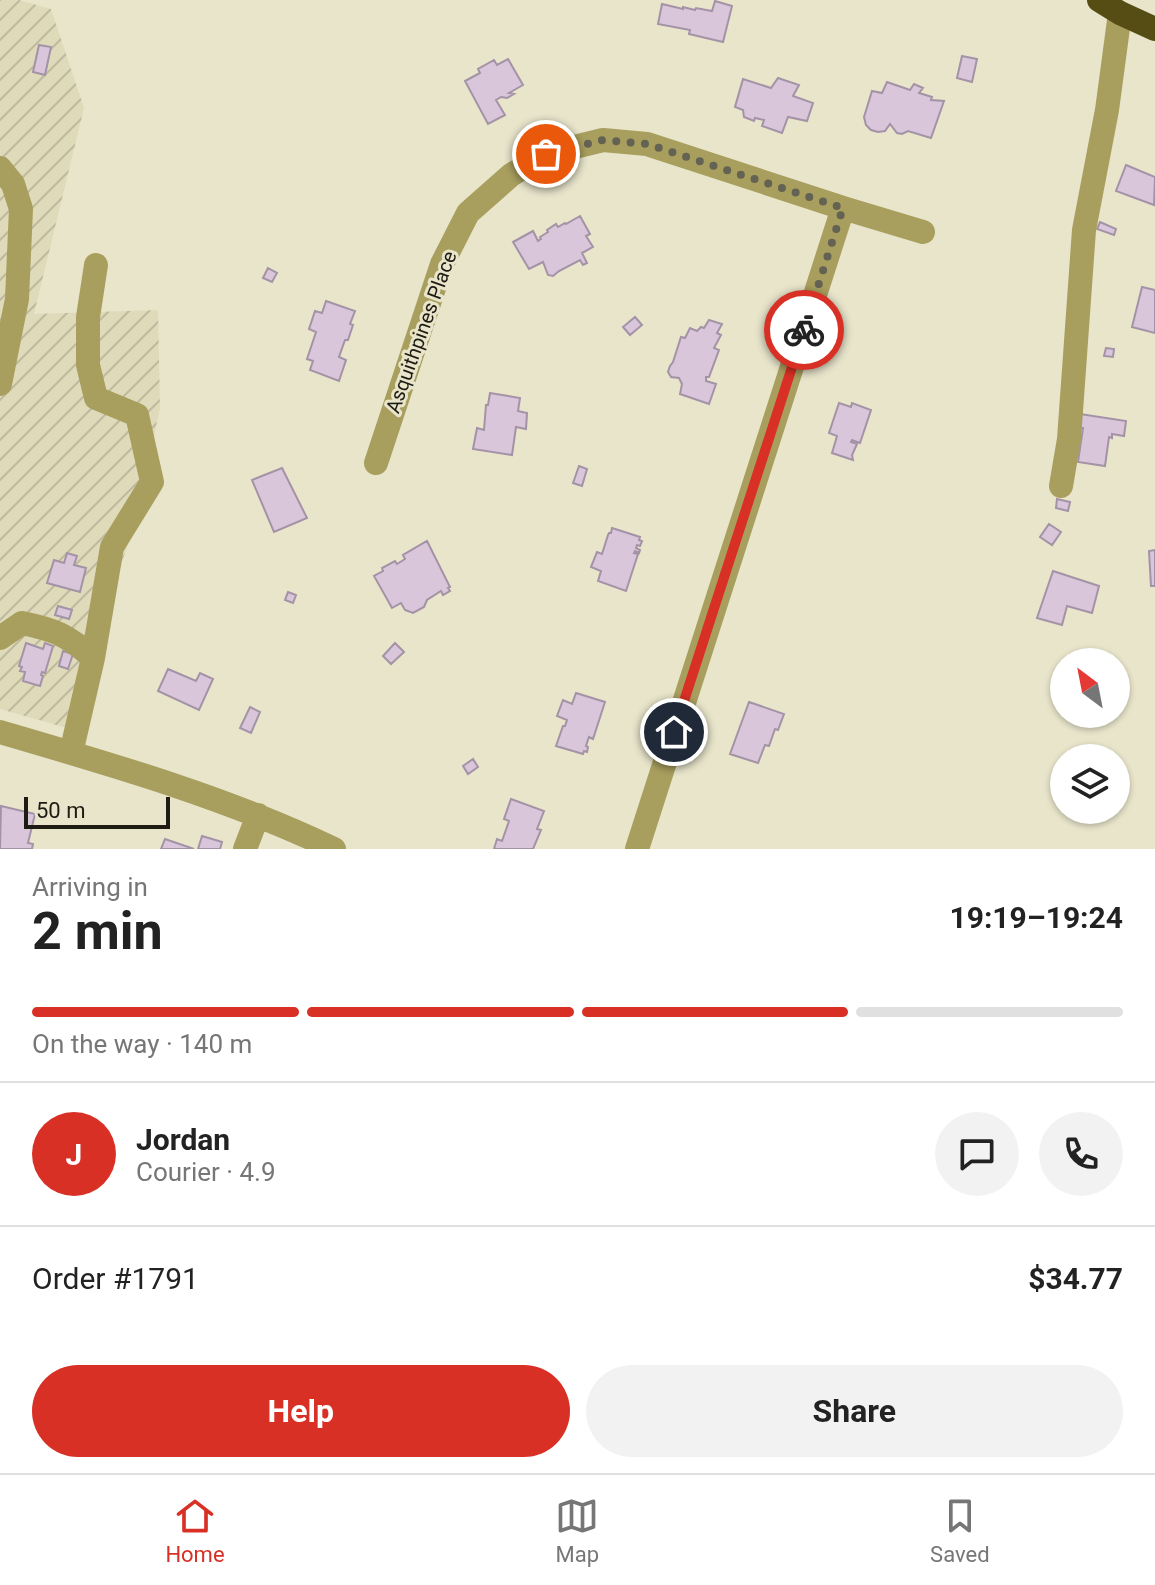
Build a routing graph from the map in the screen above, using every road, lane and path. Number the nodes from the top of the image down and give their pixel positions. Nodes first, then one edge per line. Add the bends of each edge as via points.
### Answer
1 (1110, 6) edge
2 (1155, 29) edge
3 (0, 168) edge
4 (843, 208) junction
5 (923, 232) dead end
6 (96, 265) dead end
7 (0, 384) edge
8 (376, 463) dead end
9 (1061, 486) dead end
10 (0, 638) edge
11 (93, 658) junction
12 (0, 732) edge
13 (71, 753) junction
14 (258, 815) junction
15 (245, 849) edge
16 (334, 849) edge
17 (637, 849) edge

1 - 2 highway
1 - 9 street via 1107,110 1084,230
3 - 7 street via 13,184 21,209 17,299
4 - 5 street, Asquithpines Place
4 - 8 street, Asquithpines Place via 647,144 603,140 546,154 511,175 468,213 442,264
4 - 17 street
6 - 11 street via 88,365 96,398 137,415 152,482 112,547
10 - 11 street via 22,623 74,641
11 - 13 street
12 - 13 street
13 - 14 street
14 - 15 street
14 - 16 street

